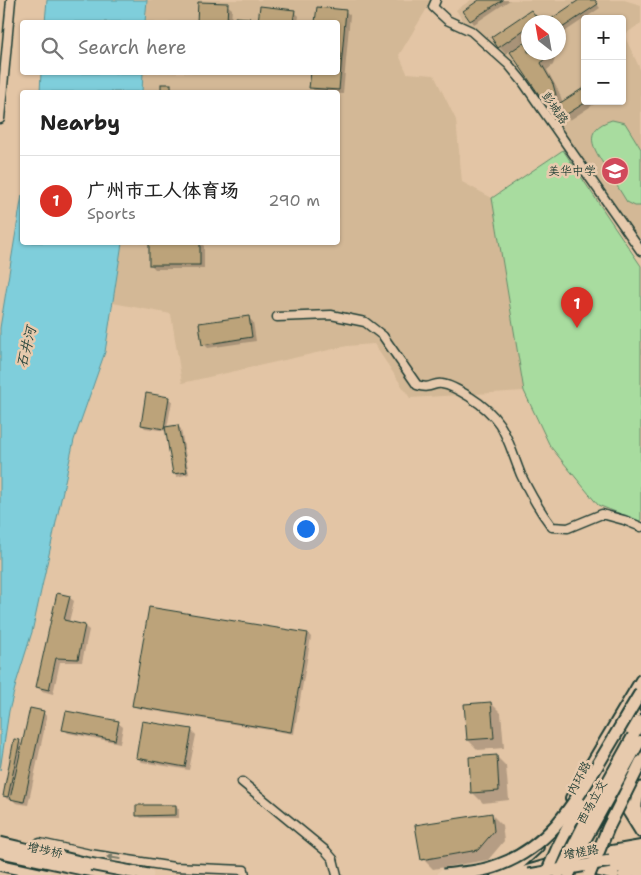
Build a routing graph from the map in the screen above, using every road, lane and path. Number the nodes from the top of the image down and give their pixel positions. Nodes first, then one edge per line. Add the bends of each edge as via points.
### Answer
1 (11, 0) edge
2 (436, 0) edge
3 (0, 119) edge
4 (641, 251) edge
5 (277, 317) dead end
6 (641, 527) edge
7 (641, 680) edge
8 (641, 694) edge
9 (641, 701) edge
10 (641, 721) edge
11 (638, 739) edge
12 (641, 762) edge
13 (641, 768) edge
14 (242, 782) dead end
15 (641, 788) edge
16 (625, 799) junction
17 (586, 802) junction
18 (615, 818) junction
19 (641, 826) edge
20 (641, 832) edge
21 (0, 843) edge
22 (641, 846) edge
23 (0, 852) edge
24 (599, 853) junction
25 (641, 856) edge
26 (579, 857) junction
27 (641, 862) edge
28 (0, 865) edge
29 (641, 868) edge
30 (591, 872) edge
31 (512, 873) edge
32 (18, 875) edge
33 (46, 875) edge
34 (112, 875) edge
35 (148, 875) edge
36 (245, 875) edge
37 (337, 875) edge
38 (443, 875) edge
39 (546, 875) edge
40 (559, 875) edge
41 (569, 875) edge
42 (614, 875) edge
43 (624, 875) edge

1 - 3 street
2 - 4 street, 彭城路 via 433,7 447,20 472,31 509,64
5 - 6 street via 331,315 364,322 383,336 417,385 426,388 441,383 483,406 504,431 539,510 552,528 568,528 602,514
7 - 31 main road via 556,824
8 - 38 highway, bridge via 576,800 546,837 500,865
8 - 39 highway, 内环路, bridge
9 - 17 main road
10 - 11 main road
11 - 40 main road, 西场立交, bridge via 584,824
11 - 41 main road, 西场立交, bridge
12 - 30 highway, bridge via 608,828
13 - 16 main road
14 - 37 street via 326,851 333,859
15 - 19 highway via 636,812
16 - 18 main road
16 - 20 main road via 628,811
17 - 18 street via 595,815
17 - 26 main road via 570,837 570,846
18 - 24 main road
21 - 35 highway, bridge
22 - 24 main road
23 - 34 main road, 增埗桥, bridge
24 - 26 main road
24 - 30 main road
25 - 31 highway, 增槎路, bridge
26 - 30 main road
26 - 31 main road
27 - 30 main road
28 - 33 main road, 增埗桥, bridge
29 - 43 highway
30 - 41 main road
30 - 42 main road
36 -> 32 street via 244,870 174,867 40,843 26,853

